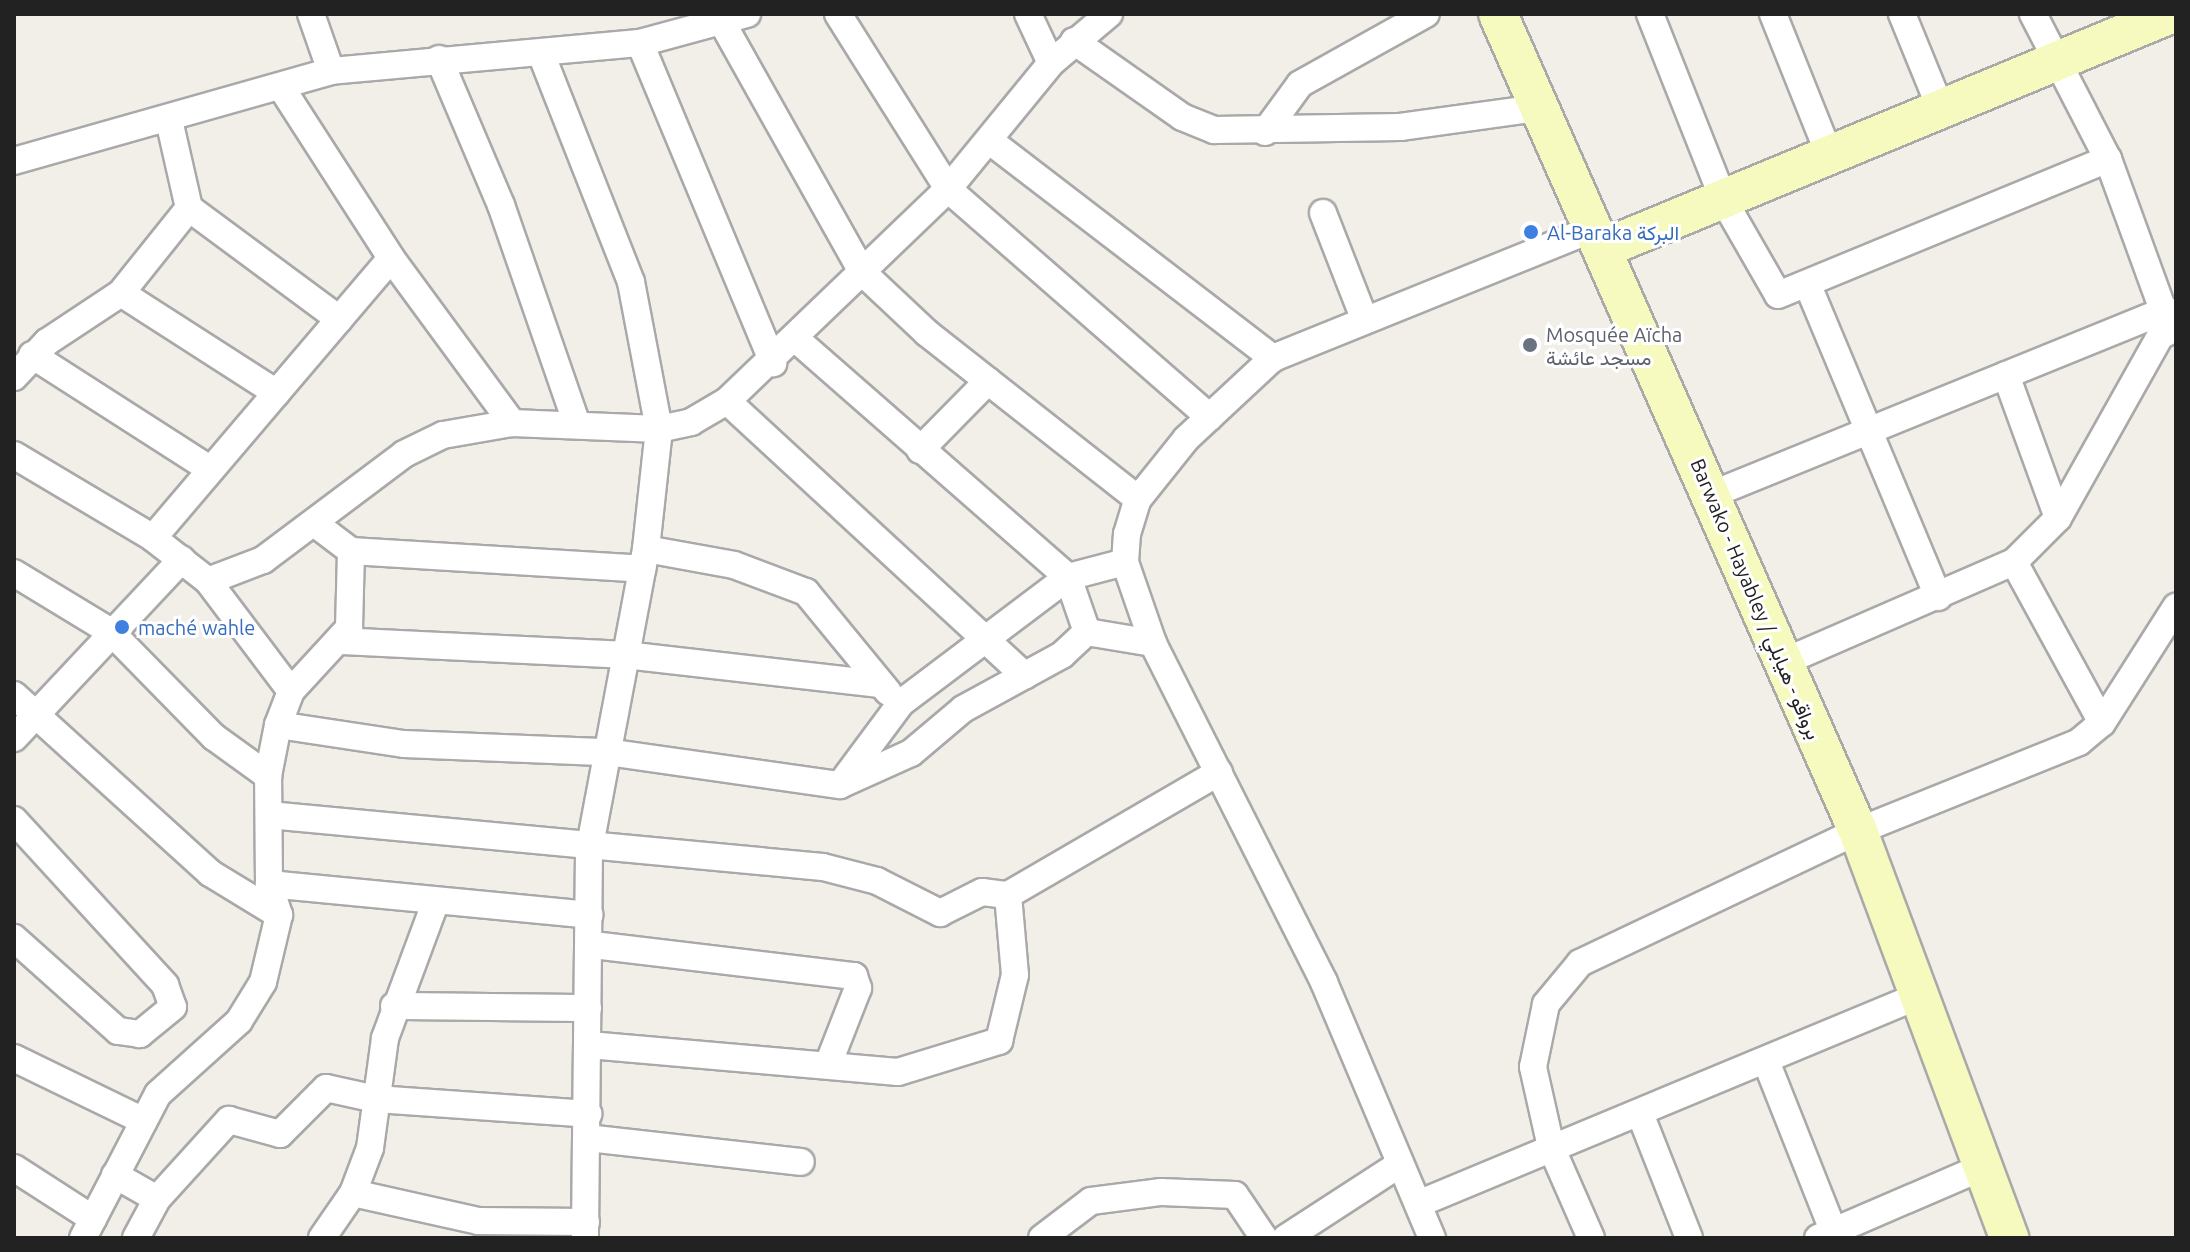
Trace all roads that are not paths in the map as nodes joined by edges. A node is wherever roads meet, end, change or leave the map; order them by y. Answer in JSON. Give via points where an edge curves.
{"nodes":[{"id":1,"x":311,"y":14,"type":"edge"},
{"id":2,"x":838,"y":14,"type":"edge"},
{"id":3,"x":1028,"y":14,"type":"edge"},
{"id":4,"x":1109,"y":14,"type":"edge"},
{"id":5,"x":1426,"y":14,"type":"edge"},
{"id":6,"x":1498,"y":14,"type":"edge"},
{"id":7,"x":1650,"y":14,"type":"edge"},
{"id":8,"x":1773,"y":14,"type":"edge"},
{"id":9,"x":1902,"y":14,"type":"edge"},
{"id":10,"x":2033,"y":14,"type":"edge"},
{"id":11,"x":2171,"y":14,"type":"edge"},
{"id":12,"x":735,"y":19,"type":"edge"},
{"id":13,"x":1074,"y":41,"type":"junction"},
{"id":14,"x":640,"y":43,"type":"junction"},
{"id":15,"x":542,"y":56,"type":"junction"},
{"id":16,"x":439,"y":59,"type":"junction"},
{"id":17,"x":1051,"y":63,"type":"junction"},
{"id":18,"x":2054,"y":66,"type":"junction"},
{"id":19,"x":331,"y":71,"type":"junction"},
{"id":20,"x":281,"y":87,"type":"junction"},
{"id":21,"x":1537,"y":108,"type":"junction"},
{"id":22,"x":1942,"y":112,"type":"junction"},
{"id":23,"x":169,"y":120,"type":"junction"},
{"id":24,"x":1265,"y":132,"type":"junction"},
{"id":25,"x":990,"y":141,"type":"junction"},
{"id":26,"x":1831,"y":159,"type":"junction"},
{"id":27,"x":2108,"y":159,"type":"junction"},
{"id":28,"x":14,"y":161,"type":"edge"},
{"id":29,"x":948,"y":189,"type":"junction"},
{"id":30,"x":1724,"y":201,"type":"junction"},
{"id":31,"x":189,"y":208,"type":"junction"},
{"id":32,"x":1323,"y":213,"type":"dead end"},
{"id":33,"x":1598,"y":239,"type":"junction"},
{"id":34,"x":391,"y":258,"type":"junction"},
{"id":35,"x":862,"y":272,"type":"junction"},
{"id":36,"x":1809,"y":288,"type":"junction"},
{"id":37,"x":121,"y":293,"type":"junction"},
{"id":38,"x":1364,"y":318,"type":"junction"},
{"id":39,"x":339,"y":319,"type":"junction"},
{"id":40,"x":2170,"y":322,"type":"edge"},
{"id":41,"x":797,"y":340,"type":"junction"},
{"id":42,"x":32,"y":355,"type":"junction"},
{"id":43,"x":1273,"y":358,"type":"junction"},
{"id":44,"x":773,"y":363,"type":"junction"},
{"id":45,"x":2006,"y":375,"type":"junction"},
{"id":46,"x":14,"y":377,"type":"edge"},
{"id":47,"x":988,"y":381,"type":"junction"},
{"id":48,"x":277,"y":393,"type":"junction"},
{"id":49,"x":727,"y":401,"type":"junction"},
{"id":50,"x":1209,"y":417,"type":"junction"},
{"id":51,"x":512,"y":423,"type":"junction"},
{"id":52,"x":577,"y":425,"type":"junction"},
{"id":53,"x":659,"y":429,"type":"junction"},
{"id":54,"x":1866,"y":434,"type":"junction"},
{"id":55,"x":920,"y":450,"type":"junction"},
{"id":56,"x":14,"y":455,"type":"edge"},
{"id":57,"x":208,"y":468,"type":"junction"},
{"id":58,"x":1713,"y":494,"type":"junction"},
{"id":59,"x":1138,"y":499,"type":"junction"},
{"id":60,"x":2058,"y":518,"type":"junction"},
{"id":61,"x":314,"y":523,"type":"junction"},
{"id":62,"x":153,"y":538,"type":"junction"},
{"id":63,"x":351,"y":551,"type":"junction"},
{"id":64,"x":182,"y":559,"type":"junction"},
{"id":65,"x":644,"y":559,"type":"junction"},
{"id":66,"x":1125,"y":562,"type":"junction"},
{"id":67,"x":2014,"y":562,"type":"junction"},
{"id":68,"x":14,"y":573,"type":"edge"},
{"id":69,"x":1068,"y":577,"type":"junction"},
{"id":70,"x":208,"y":581,"type":"junction"},
{"id":71,"x":1938,"y":597,"type":"junction"},
{"id":72,"x":2176,"y":607,"type":"edge"},
{"id":73,"x":111,"y":632,"type":"junction"},
{"id":74,"x":1087,"y":632,"type":"junction"},
{"id":75,"x":990,"y":639,"type":"junction"},
{"id":76,"x":340,"y":641,"type":"junction"},
{"id":77,"x":1153,"y":643,"type":"junction"},
{"id":78,"x":625,"y":655,"type":"junction"},
{"id":79,"x":1779,"y":664,"type":"junction"},
{"id":80,"x":1025,"y":676,"type":"junction"},
{"id":81,"x":880,"y":684,"type":"junction"},
{"id":82,"x":291,"y":691,"type":"junction"},
{"id":83,"x":24,"y":702,"type":"edge"},
{"id":84,"x":901,"y":703,"type":"junction"},
{"id":85,"x":2102,"y":723,"type":"junction"},
{"id":86,"x":278,"y":725,"type":"junction"},
{"id":87,"x":14,"y":738,"type":"edge"},
{"id":88,"x":607,"y":752,"type":"junction"},
{"id":89,"x":1219,"y":772,"type":"junction"},
{"id":90,"x":268,"y":776,"type":"junction"},
{"id":91,"x":840,"y":785,"type":"junction"},
{"id":92,"x":269,"y":815,"type":"junction"},
{"id":93,"x":14,"y":820,"type":"edge"},
{"id":94,"x":1858,"y":831,"type":"junction"},
{"id":95,"x":589,"y":851,"type":"junction"},
{"id":96,"x":269,"y":884,"type":"junction"},
{"id":97,"x":1008,"y":895,"type":"junction"},
{"id":98,"x":436,"y":901,"type":"junction"},
{"id":99,"x":279,"y":915,"type":"junction"},
{"id":100,"x":590,"y":915,"type":"junction"},
{"id":101,"x":14,"y":938,"type":"edge"},
{"id":102,"x":593,"y":945,"type":"junction"},
{"id":103,"x":1923,"y":994,"type":"junction"},
{"id":104,"x":394,"y":1006,"type":"junction"},
{"id":105,"x":588,"y":1008,"type":"junction"},
{"id":106,"x":589,"y":1045,"type":"junction"},
{"id":107,"x":14,"y":1058,"type":"edge"},
{"id":108,"x":1766,"y":1061,"type":"junction"},
{"id":109,"x":829,"y":1062,"type":"junction"},
{"id":110,"x":376,"y":1099,"type":"junction"},
{"id":111,"x":1641,"y":1116,"type":"junction"},
{"id":112,"x":144,"y":1121,"type":"junction"},
{"id":113,"x":588,"y":1126,"type":"junction"},
{"id":114,"x":1551,"y":1147,"type":"junction"},
{"id":115,"x":801,"y":1162,"type":"dead end"},
{"id":116,"x":1400,"y":1164,"type":"junction"},
{"id":117,"x":1983,"y":1167,"type":"junction"},
{"id":118,"x":14,"y":1168,"type":"edge"},
{"id":119,"x":115,"y":1175,"type":"junction"},
{"id":120,"x":353,"y":1193,"type":"junction"},
{"id":121,"x":157,"y":1199,"type":"junction"},
{"id":122,"x":1418,"y":1204,"type":"junction"},
{"id":123,"x":88,"y":1228,"type":"edge"},
{"id":124,"x":586,"y":1230,"type":"edge"},
{"id":125,"x":1829,"y":1236,"type":"edge"},
{"id":126,"x":136,"y":1238,"type":"edge"},
{"id":127,"x":322,"y":1238,"type":"edge"},
{"id":128,"x":1042,"y":1238,"type":"edge"},
{"id":129,"x":1264,"y":1238,"type":"edge"},
{"id":130,"x":1286,"y":1238,"type":"edge"},
{"id":131,"x":1432,"y":1238,"type":"edge"},
{"id":132,"x":1591,"y":1238,"type":"edge"},
{"id":133,"x":1689,"y":1238,"type":"edge"},
{"id":134,"x":2009,"y":1238,"type":"edge"}],
"edges":[{"from":1,"to":19,"type":"street"},
{"from":2,"to":29,"type":"street"},
{"from":3,"to":17,"type":"street"},
{"from":4,"to":13,"type":"street"},
{"from":5,"to":24,"type":"street","via":[[1300,84]]},
{"from":6,"to":21,"type":"main road","name":"Barwako - Hayabley / برواقو - هيابلي"},
{"from":7,"to":30,"type":"street"},
{"from":8,"to":26,"type":"street"},
{"from":9,"to":22,"type":"street"},
{"from":10,"to":18,"type":"street"},
{"from":11,"to":18,"type":"main road"},
{"from":12,"to":14,"type":"street"},
{"from":12,"to":35,"type":"street"},
{"from":13,"to":17,"type":"street"},
{"from":13,"to":24,"type":"street","via":[[1182,117],[1214,130]]},
{"from":14,"to":15,"type":"street"},
{"from":14,"to":44,"type":"street"},
{"from":15,"to":16,"type":"street"},
{"from":15,"to":53,"type":"street","via":[[631,282]]},
{"from":16,"to":19,"type":"street"},
{"from":16,"to":52,"type":"street","via":[[506,219]]},
{"from":17,"to":25,"type":"street"},
{"from":18,"to":22,"type":"main road"},
{"from":18,"to":27,"type":"street"},
{"from":19,"to":20,"type":"street"},
{"from":20,"to":23,"type":"street"},
{"from":20,"to":34,"type":"street"},
{"from":21,"to":24,"type":"street","via":[[1460,122]]},
{"from":21,"to":33,"type":"main road","name":"Barwako - Hayabley / برواقو - هيابلي"},
{"from":22,"to":26,"type":"main road"},
{"from":23,"to":28,"type":"street"},
{"from":23,"to":31,"type":"street"},
{"from":25,"to":29,"type":"street"},
{"from":25,"to":43,"type":"street"},
{"from":26,"to":30,"type":"main road"},
{"from":27,"to":36,"type":"street"},
{"from":27,"to":40,"type":"street"},
{"from":29,"to":35,"type":"street"},
{"from":29,"to":50,"type":"street"},
{"from":30,"to":33,"type":"main road"},
{"from":30,"to":36,"type":"street","via":[[1778,295]]},
{"from":31,"to":37,"type":"street"},
{"from":31,"to":39,"type":"street"},
{"from":32,"to":38,"type":"street"},
{"from":33,"to":38,"type":"street"},
{"from":33,"to":58,"type":"main road","name":"Barwako - Hayabley / برواقو - هيابلي"},
{"from":34,"to":39,"type":"street"},
{"from":34,"to":51,"type":"street"},
{"from":35,"to":41,"type":"street"},
{"from":35,"to":47,"type":"street"},
{"from":36,"to":54,"type":"street"},
{"from":37,"to":42,"type":"street"},
{"from":37,"to":48,"type":"street"},
{"from":38,"to":43,"type":"street"},
{"from":39,"to":48,"type":"street"},
{"from":40,"to":45,"type":"street"},
{"from":40,"to":60,"type":"street"},
{"from":41,"to":44,"type":"street"},
{"from":41,"to":55,"type":"street"},
{"from":42,"to":46,"type":"street"},
{"from":42,"to":57,"type":"street"},
{"from":43,"to":50,"type":"street"},
{"from":44,"to":49,"type":"street"},
{"from":45,"to":54,"type":"street"},
{"from":45,"to":60,"type":"street"},
{"from":47,"to":55,"type":"street"},
{"from":47,"to":59,"type":"street"},
{"from":48,"to":57,"type":"street"},
{"from":49,"to":53,"type":"street","via":[[691,422]]},
{"from":49,"to":75,"type":"street"},
{"from":50,"to":59,"type":"street"},
{"from":51,"to":52,"type":"street"},
{"from":51,"to":61,"type":"street","via":[[443,435],[404,454]]},
{"from":52,"to":53,"type":"street"},
{"from":53,"to":65,"type":"street"},
{"from":54,"to":58,"type":"street"},
{"from":54,"to":71,"type":"street"},
{"from":55,"to":69,"type":"street"},
{"from":56,"to":62,"type":"street"},
{"from":57,"to":62,"type":"street"},
{"from":58,"to":79,"type":"main road","name":"Barwako - Hayabley / برواقو - هيابلي"},
{"from":59,"to":66,"type":"street"},
{"from":60,"to":67,"type":"street"},
{"from":61,"to":63,"type":"street"},
{"from":61,"to":70,"type":"street","via":[[263,560]]},
{"from":62,"to":64,"type":"street"},
{"from":63,"to":65,"type":"street"},
{"from":63,"to":76,"type":"street","via":[[353,614]]},
{"from":64,"to":70,"type":"street"},
{"from":64,"to":73,"type":"street"},
{"from":65,"to":78,"type":"street"},
{"from":65,"to":81,"type":"street","via":[[734,565],[806,592],[834,618]]},
{"from":66,"to":69,"type":"street"},
{"from":66,"to":77,"type":"street"},
{"from":67,"to":71,"type":"street"},
{"from":67,"to":85,"type":"street"},
{"from":68,"to":73,"type":"street"},
{"from":69,"to":74,"type":"street"},
{"from":69,"to":75,"type":"street"},
{"from":70,"to":82,"type":"street"},
{"from":71,"to":79,"type":"street"},
{"from":72,"to":85,"type":"street"},
{"from":73,"to":83,"type":"street"},
{"from":73,"to":90,"type":"street","via":[[203,727]]},
{"from":74,"to":77,"type":"street"},
{"from":74,"to":80,"type":"street"},
{"from":75,"to":80,"type":"street"},
{"from":75,"to":84,"type":"street"},
{"from":76,"to":78,"type":"street"},
{"from":76,"to":82,"type":"street"},
{"from":77,"to":89,"type":"street"},
{"from":78,"to":81,"type":"street"},
{"from":78,"to":88,"type":"street"},
{"from":79,"to":94,"type":"main road","name":"Barwako - Hayabley / برواقو - هيابلي"},
{"from":80,"to":91,"type":"street","via":[[963,709],[911,753]]},
{"from":81,"to":84,"type":"street"},
{"from":82,"to":86,"type":"street"},
{"from":83,"to":87,"type":"street"},
{"from":83,"to":99,"type":"street","via":[[170,840],[242,898]]},
{"from":84,"to":91,"type":"street"},
{"from":85,"to":94,"type":"street","via":[[2079,742]]},
{"from":86,"to":88,"type":"street","via":[[404,744]]},
{"from":86,"to":90,"type":"street"},
{"from":88,"to":91,"type":"street"},
{"from":88,"to":95,"type":"street"},
{"from":89,"to":97,"type":"street"},
{"from":89,"to":116,"type":"street","via":[[1324,982]]},
{"from":90,"to":92,"type":"street"},
{"from":92,"to":95,"type":"street"},
{"from":92,"to":96,"type":"street"},
{"from":93,"to":101,"type":"street","via":[[165,985],[173,1007],[140,1034],[118,1031]]},
{"from":94,"to":103,"type":"main road","name":"Barwako - Hayabley / برواقو - هيابلي"},
{"from":94,"to":114,"type":"street","via":[[1580,963],[1546,1004],[1536,1036],[1533,1067]]},
{"from":95,"to":97,"type":"street","via":[[823,867],[877,881],[940,913],[982,892]]},
{"from":95,"to":100,"type":"street"},
{"from":96,"to":98,"type":"street"},
{"from":96,"to":99,"type":"street"},
{"from":97,"to":109,"type":"street","via":[[1015,975],[999,1041],[898,1072]]},
{"from":98,"to":100,"type":"street"},
{"from":98,"to":104,"type":"street"},
{"from":99,"to":112,"type":"street","via":[[263,982],[239,1021],[158,1094]]},
{"from":100,"to":102,"type":"street"},
{"from":102,"to":105,"type":"street"},
{"from":102,"to":109,"type":"street","via":[[854,976],[858,988]]},
{"from":103,"to":108,"type":"street"},
{"from":103,"to":117,"type":"main road","name":"Barwako - Hayabley / برواقو - هيابلي"},
{"from":104,"to":105,"type":"street"},
{"from":104,"to":110,"type":"street"},
{"from":105,"to":106,"type":"street"},
{"from":106,"to":109,"type":"street","via":[[821,1069]]},
{"from":106,"to":113,"type":"street"},
{"from":107,"to":112,"type":"street"},
{"from":108,"to":111,"type":"street"},
{"from":108,"to":125,"type":"street"},
{"from":110,"to":113,"type":"street"},
{"from":110,"to":120,"type":"street"},
{"from":110,"to":121,"type":"street","via":[[326,1088],[280,1134],[229,1120]]},
{"from":111,"to":114,"type":"street"},
{"from":111,"to":133,"type":"street"},
{"from":112,"to":119,"type":"street"},
{"from":113,"to":115,"type":"street"},
{"from":113,"to":124,"type":"street"},
{"from":114,"to":122,"type":"street"},
{"from":114,"to":132,"type":"street"},
{"from":116,"to":122,"type":"street"},
{"from":116,"to":130,"type":"street"},
{"from":117,"to":125,"type":"street"},
{"from":117,"to":134,"type":"main road","name":"Barwako - Hayabley / برواقو - هيابلي"},
{"from":118,"to":123,"type":"street"},
{"from":119,"to":121,"type":"street"},
{"from":119,"to":123,"type":"street"},
{"from":120,"to":124,"type":"street","via":[[478,1221]]},
{"from":120,"to":127,"type":"street"},
{"from":121,"to":126,"type":"street"},
{"from":122,"to":131,"type":"street"},
{"from":128,"to":129,"type":"street","via":[[1091,1201],[1202,1192],[1243,1200]]}]}
